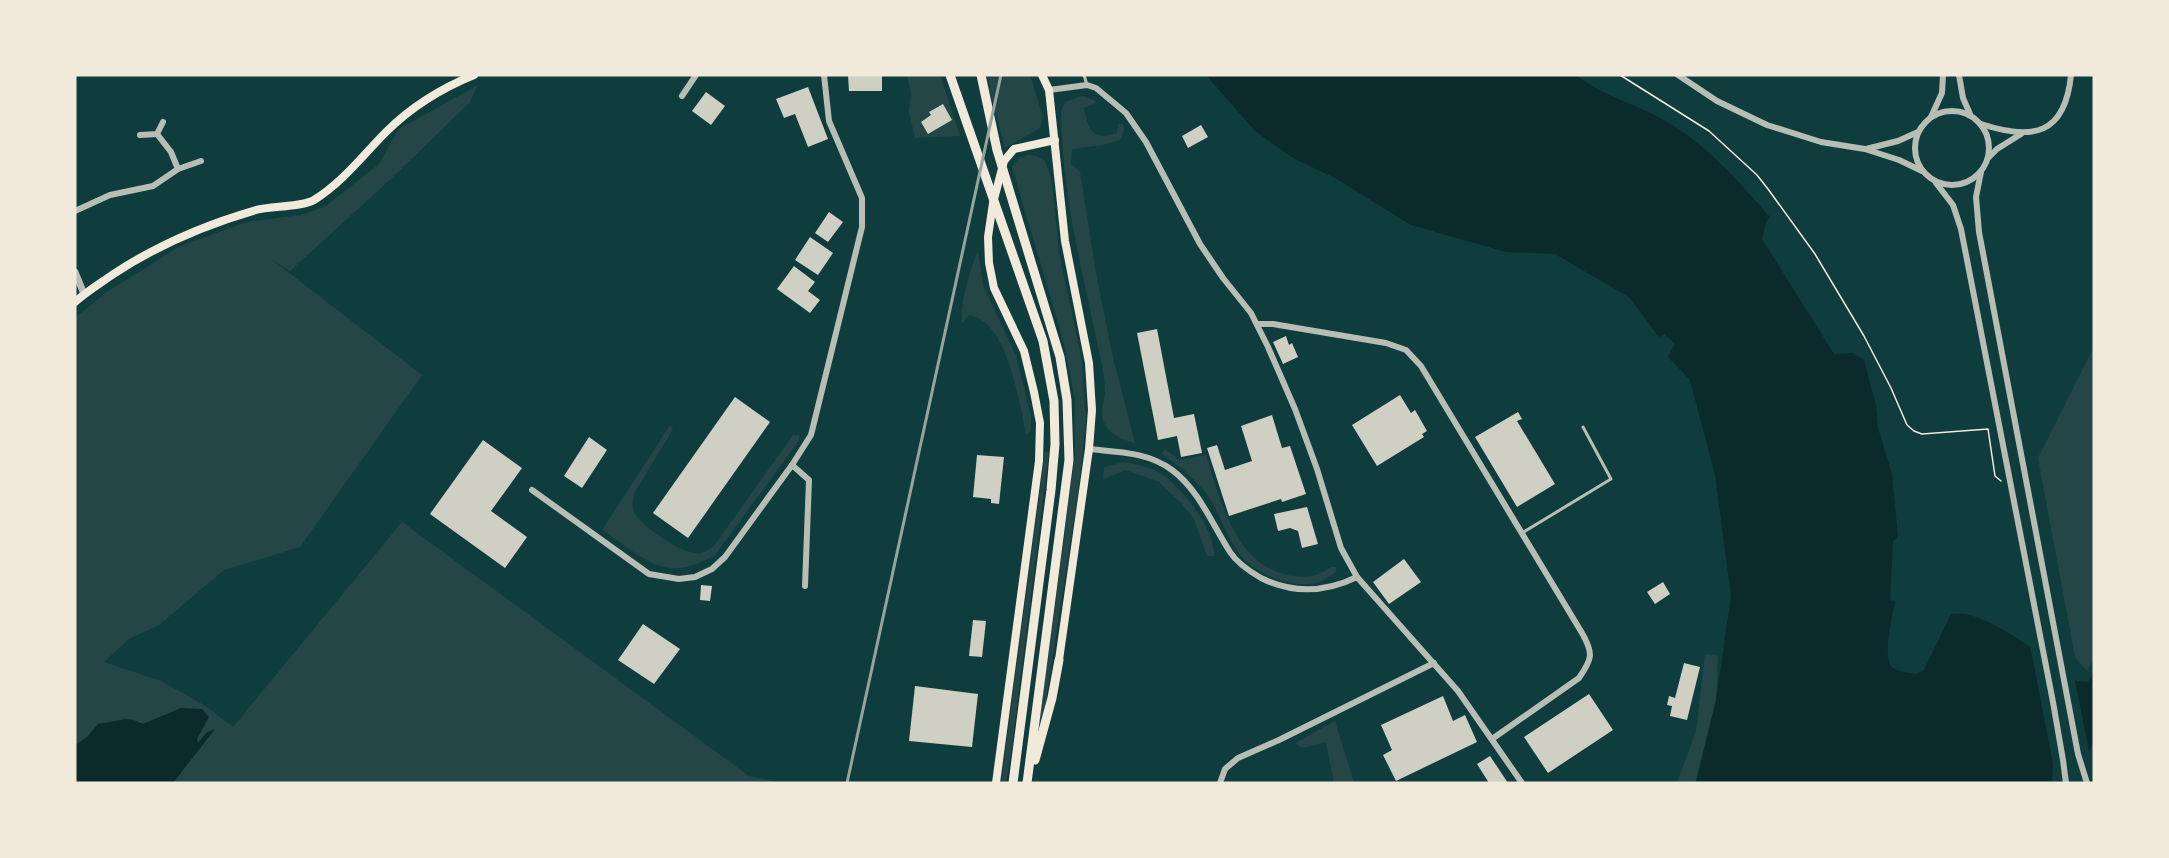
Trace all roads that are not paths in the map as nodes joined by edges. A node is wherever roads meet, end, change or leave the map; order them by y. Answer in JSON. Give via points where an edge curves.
{"nodes":[{"id":1,"x":474,"y":75,"type":"edge"},
{"id":2,"x":696,"y":75,"type":"edge"},
{"id":3,"x":824,"y":75,"type":"edge"},
{"id":4,"x":950,"y":75,"type":"edge"},
{"id":5,"x":981,"y":75,"type":"edge"},
{"id":6,"x":1042,"y":75,"type":"edge"},
{"id":7,"x":1084,"y":75,"type":"edge"},
{"id":8,"x":1678,"y":75,"type":"edge"},
{"id":9,"x":1943,"y":75,"type":"edge"},
{"id":10,"x":1959,"y":75,"type":"edge"},
{"id":11,"x":2072,"y":75,"type":"edge"},
{"id":12,"x":1087,"y":85,"type":"junction"},
{"id":13,"x":1049,"y":90,"type":"junction"},
{"id":14,"x":682,"y":96,"type":"dead end"},
{"id":15,"x":1970,"y":115,"type":"junction"},
{"id":16,"x":1930,"y":117,"type":"junction"},
{"id":17,"x":163,"y":122,"type":"dead end"},
{"id":18,"x":1981,"y":124,"type":"junction"},
{"id":19,"x":1918,"y":132,"type":"junction"},
{"id":20,"x":157,"y":134,"type":"junction"},
{"id":21,"x":2022,"y":134,"type":"junction"},
{"id":22,"x":140,"y":135,"type":"dead end"},
{"id":23,"x":1055,"y":140,"type":"junction"},
{"id":24,"x":1865,"y":149,"type":"junction"},
{"id":25,"x":1988,"y":159,"type":"junction"},
{"id":26,"x":201,"y":161,"type":"dead end"},
{"id":27,"x":178,"y":169,"type":"junction"},
{"id":28,"x":1922,"y":171,"type":"junction"},
{"id":29,"x":1981,"y":172,"type":"junction"},
{"id":30,"x":1936,"y":183,"type":"junction"},
{"id":31,"x":75,"y":211,"type":"edge"},
{"id":32,"x":75,"y":272,"type":"edge"},
{"id":33,"x":84,"y":294,"type":"junction"},
{"id":34,"x":75,"y":302,"type":"edge"},
{"id":35,"x":1257,"y":324,"type":"junction"},
{"id":36,"x":1583,"y":427,"type":"dead end"},
{"id":37,"x":1089,"y":449,"type":"junction"},
{"id":38,"x":792,"y":465,"type":"junction"},
{"id":39,"x":532,"y":490,"type":"dead end"},
{"id":40,"x":1522,"y":533,"type":"junction"},
{"id":41,"x":1357,"y":577,"type":"junction"},
{"id":42,"x":805,"y":586,"type":"dead end"},
{"id":43,"x":1059,"y":660,"type":"joint"},
{"id":44,"x":1434,"y":663,"type":"junction"},
{"id":45,"x":1492,"y":739,"type":"junction"},
{"id":46,"x":996,"y":783,"type":"edge"},
{"id":47,"x":1012,"y":783,"type":"edge"},
{"id":48,"x":1027,"y":783,"type":"edge"},
{"id":49,"x":1220,"y":783,"type":"edge"},
{"id":50,"x":1522,"y":783,"type":"edge"},
{"id":51,"x":2066,"y":783,"type":"edge"},
{"id":52,"x":2087,"y":783,"type":"edge"}],
"edges":[{"from":1,"to":33,"type":"main road","via":[[422,103],[388,130],[348,174],[312,201],[260,209],[213,223],[133,261]]},
{"from":2,"to":14,"type":"street"},
{"from":3,"to":38,"type":"street","via":[[829,121],[862,198],[863,214],[814,427]]},
{"from":4,"to":47,"type":"main road","via":[[1043,341],[1054,401],[1050,502]]},
{"from":5,"to":48,"type":"main road","via":[[997,150],[1060,357],[1067,400],[1066,481]]},
{"from":6,"to":13,"type":"main road"},
{"from":7,"to":12,"type":"lane"},
{"from":8,"to":24,"type":"street","via":[[1717,101],[1767,125],[1821,142]]},
{"from":9,"to":16,"type":"street","via":[[1942,93]]},
{"from":10,"to":15,"type":"street"},
{"from":11,"to":21,"type":"street","via":[[2068,99],[2056,118],[2040,130]]},
{"from":12,"to":13,"type":"street"},
{"from":12,"to":35,"type":"street","via":[[1126,113],[1146,142],[1200,244]]},
{"from":13,"to":23,"type":"main road"},
{"from":15,"to":16,"type":"street","via":[[1948,111]]},
{"from":15,"to":18,"type":"street"},
{"from":16,"to":19,"type":"street"},
{"from":17,"to":20,"type":"street"},
{"from":18,"to":21,"type":"street"},
{"from":18,"to":25,"type":"street","via":[[1989,145]]},
{"from":19,"to":24,"type":"street"},
{"from":19,"to":28,"type":"street","via":[[1915,147]]},
{"from":20,"to":22,"type":"street"},
{"from":20,"to":27,"type":"street"},
{"from":21,"to":25,"type":"street"},
{"from":23,"to":37,"type":"main road","via":[[1065,241],[1089,363]]},
{"from":23,"to":46,"type":"main road","via":[[1014,149],[1004,161],[988,237],[994,288],[1024,351],[1040,423],[1039,461]]},
{"from":24,"to":28,"type":"street"},
{"from":25,"to":29,"type":"street"},
{"from":26,"to":27,"type":"street"},
{"from":27,"to":31,"type":"street","via":[[153,186],[110,195]]},
{"from":28,"to":30,"type":"street"},
{"from":29,"to":30,"type":"street","via":[[1965,183]]},
{"from":29,"to":52,"type":"street","via":[[1976,197],[1978,232],[2078,754]]},
{"from":30,"to":51,"type":"street","via":[[1953,205],[1961,229]]},
{"from":32,"to":33,"type":"street"},
{"from":33,"to":34,"type":"main road"},
{"from":35,"to":40,"type":"street","via":[[1386,343],[1406,350],[1421,366]]},
{"from":35,"to":41,"type":"street","via":[[1295,409],[1341,548]]},
{"from":36,"to":40,"type":"lane","via":[[1611,479]]},
{"from":37,"to":41,"type":"street","via":[[1147,457],[1173,470],[1193,491],[1231,554],[1269,582],[1290,589],[1320,590]]},
{"from":37,"to":43,"type":"main road"},
{"from":38,"to":39,"type":"street","via":[[725,557],[712,569],[679,579],[649,574]]},
{"from":38,"to":42,"type":"street","via":[[809,480]]},
{"from":40,"to":45,"type":"street","via":[[1592,649],[1589,664],[1579,678]]},
{"from":41,"to":44,"type":"street"},
{"from":43,"to":48,"type":"main road"},
{"from":44,"to":45,"type":"street"},
{"from":44,"to":49,"type":"street","via":[[1238,758],[1225,769]]},
{"from":45,"to":50,"type":"street"}]}
